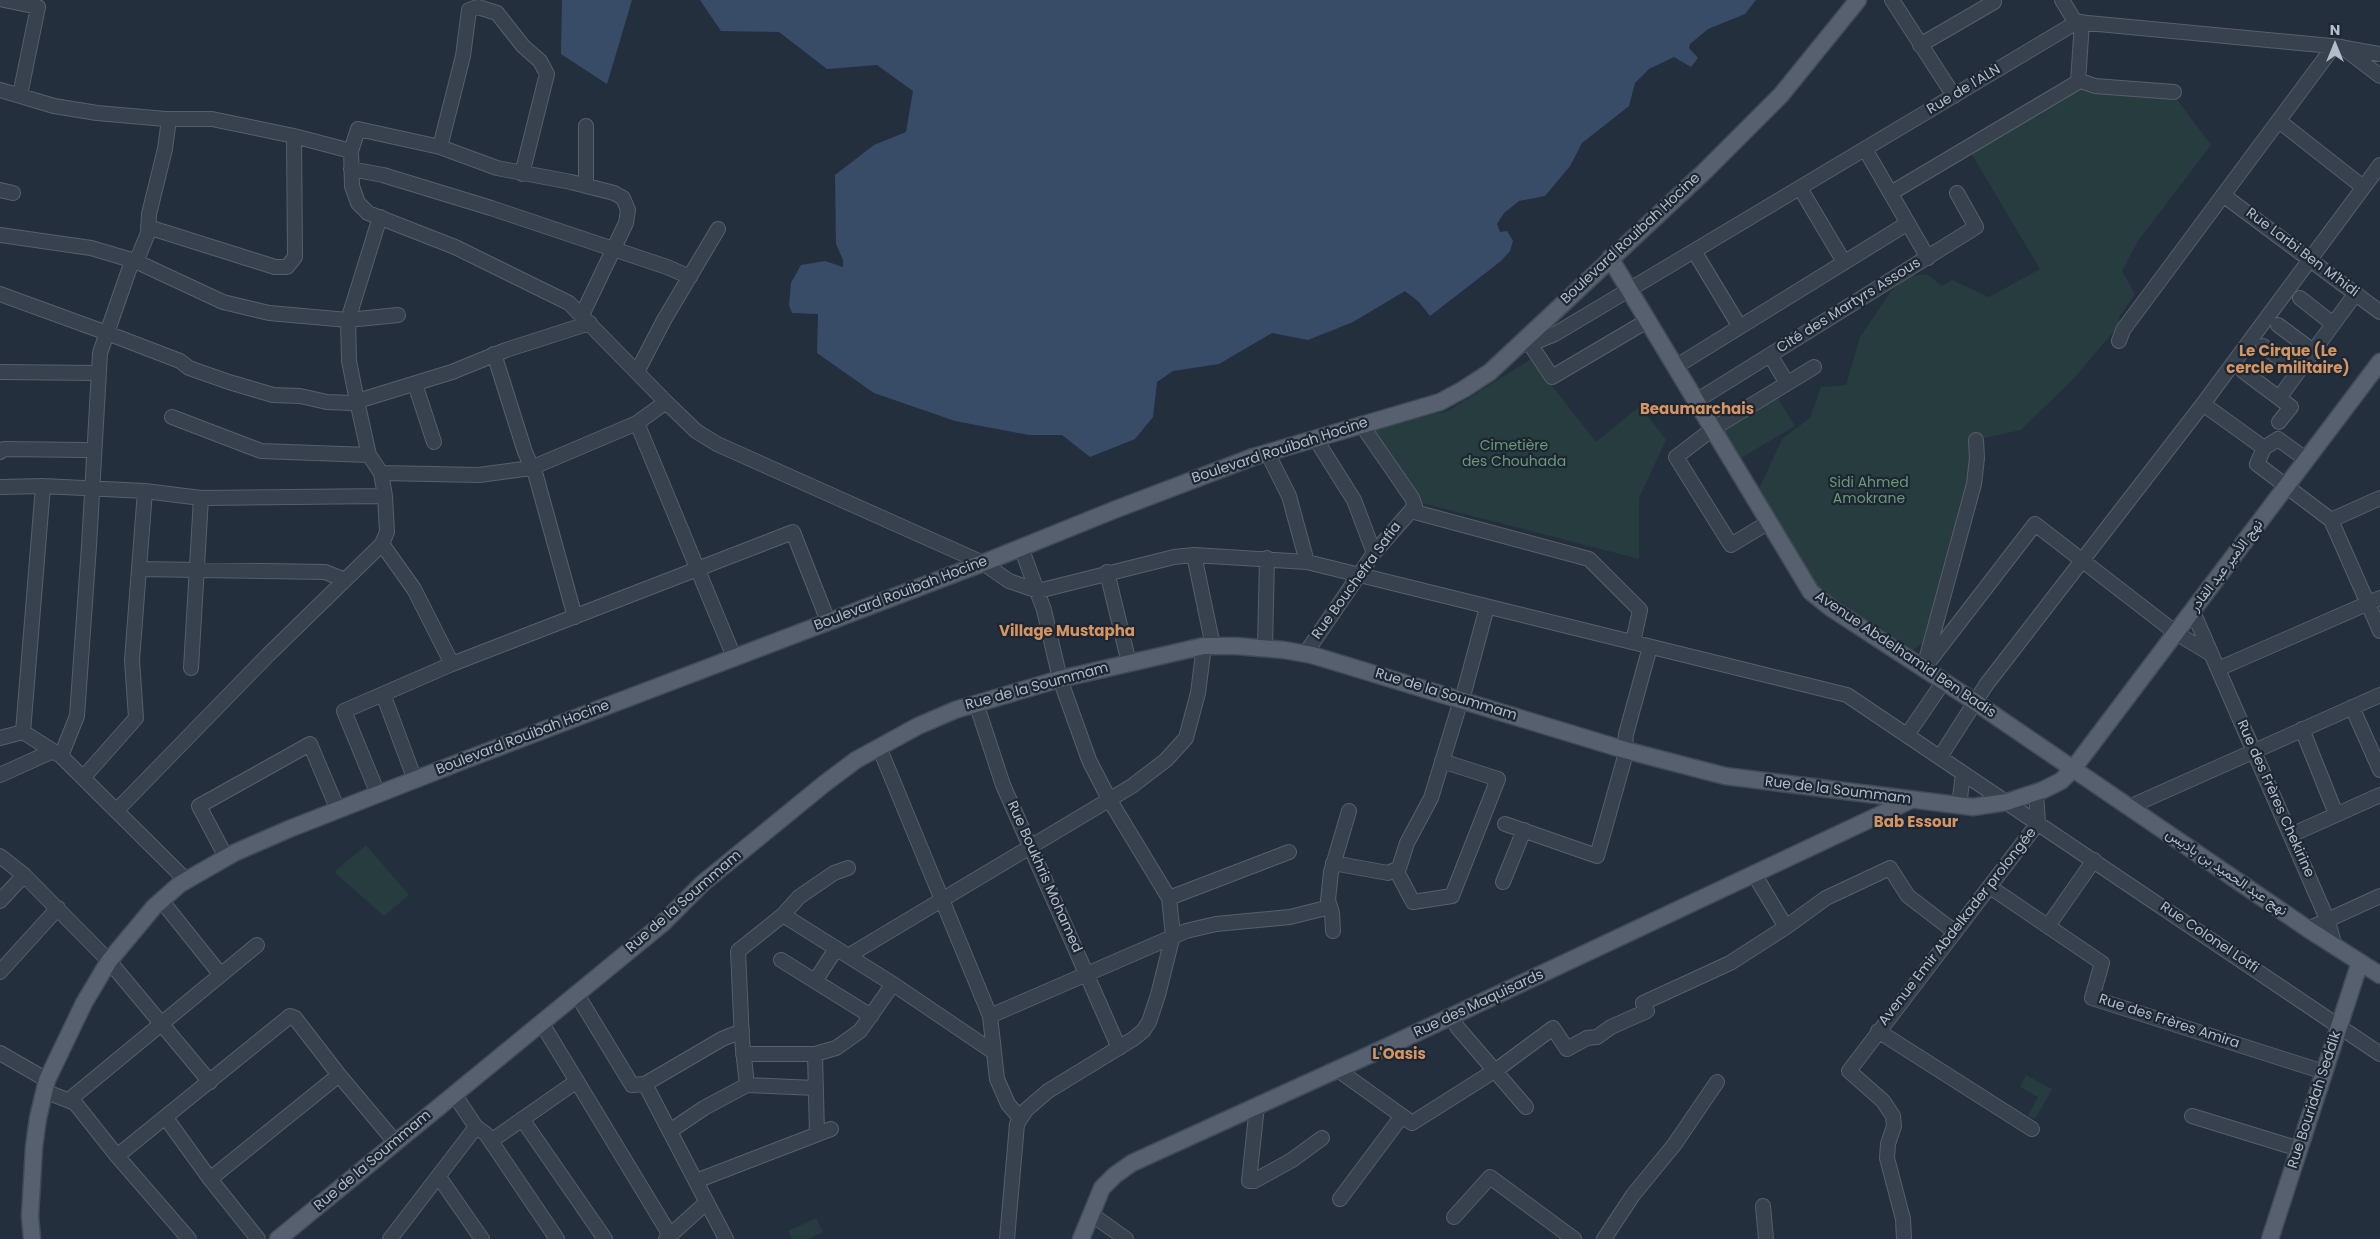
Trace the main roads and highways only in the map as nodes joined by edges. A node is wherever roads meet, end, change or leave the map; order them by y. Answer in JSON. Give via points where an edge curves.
{"nodes":[{"id":1,"x":1858,"y":0,"type":"edge"},
{"id":2,"x":1610,"y":258,"type":"junction"},
{"id":3,"x":2380,"y":362,"type":"edge"},
{"id":4,"x":2073,"y":769,"type":"junction"},
{"id":5,"x":1911,"y":800,"type":"junction"},
{"id":6,"x":2007,"y":802,"type":"joint"},
{"id":7,"x":2360,"y":962,"type":"junction"},
{"id":8,"x":2380,"y":975,"type":"edge"},
{"id":9,"x":30,"y":1216,"type":"junction"},
{"id":10,"x":32,"y":1239,"type":"edge"},
{"id":11,"x":38,"y":1239,"type":"edge"},
{"id":12,"x":278,"y":1239,"type":"edge"},
{"id":13,"x":1081,"y":1239,"type":"edge"},
{"id":14,"x":2270,"y":1239,"type":"edge"}],
"edges":[{"from":1,"to":2,"type":"main road","name":"Boulevard Rouibah Hocine","via":[[1775,102]]},
{"from":2,"to":4,"type":"main road","name":"Avenue Abdelhamid Ben Badis","via":[[1811,592]]},
{"from":2,"to":9,"type":"main road","name":"Boulevard Rouibah Hocine","via":[[1524,344],[1490,372],[1440,402],[1267,452],[1114,510],[378,794],[226,857],[186,880],[161,900],[109,961],[84,1003],[45,1086],[34,1147]]},
{"from":3,"to":4,"type":"main road","name":"نهج الأمير عبد القادر"},
{"from":4,"to":6,"type":"main road","name":"نهج الأمير عبد القادر","via":[[2061,781]]},
{"from":4,"to":7,"type":"main road","name":"نهج عبد الحميد بن باديس"},
{"from":5,"to":6,"type":"main road","name":"Rue de la Soummam","via":[[1984,807]]},
{"from":5,"to":12,"type":"main road","name":"Rue de la Soummam","via":[[1725,776],[1625,750],[1305,654],[1265,648],[1208,646],[1060,678],[976,703],[918,726],[879,747],[824,784],[704,883],[662,924]]},
{"from":5,"to":13,"type":"main road","name":"Rue des Maquisards","via":[[1338,1070],[1144,1157],[1122,1169],[1102,1188]]},
{"from":7,"to":8,"type":"main road","name":"نهج عبد الحميد بن باديس"},
{"from":7,"to":14,"type":"main road","name":"Rue Bouridah Seddik"},
{"from":9,"to":10,"type":"main road"},
{"from":9,"to":11,"type":"main road"}]}
